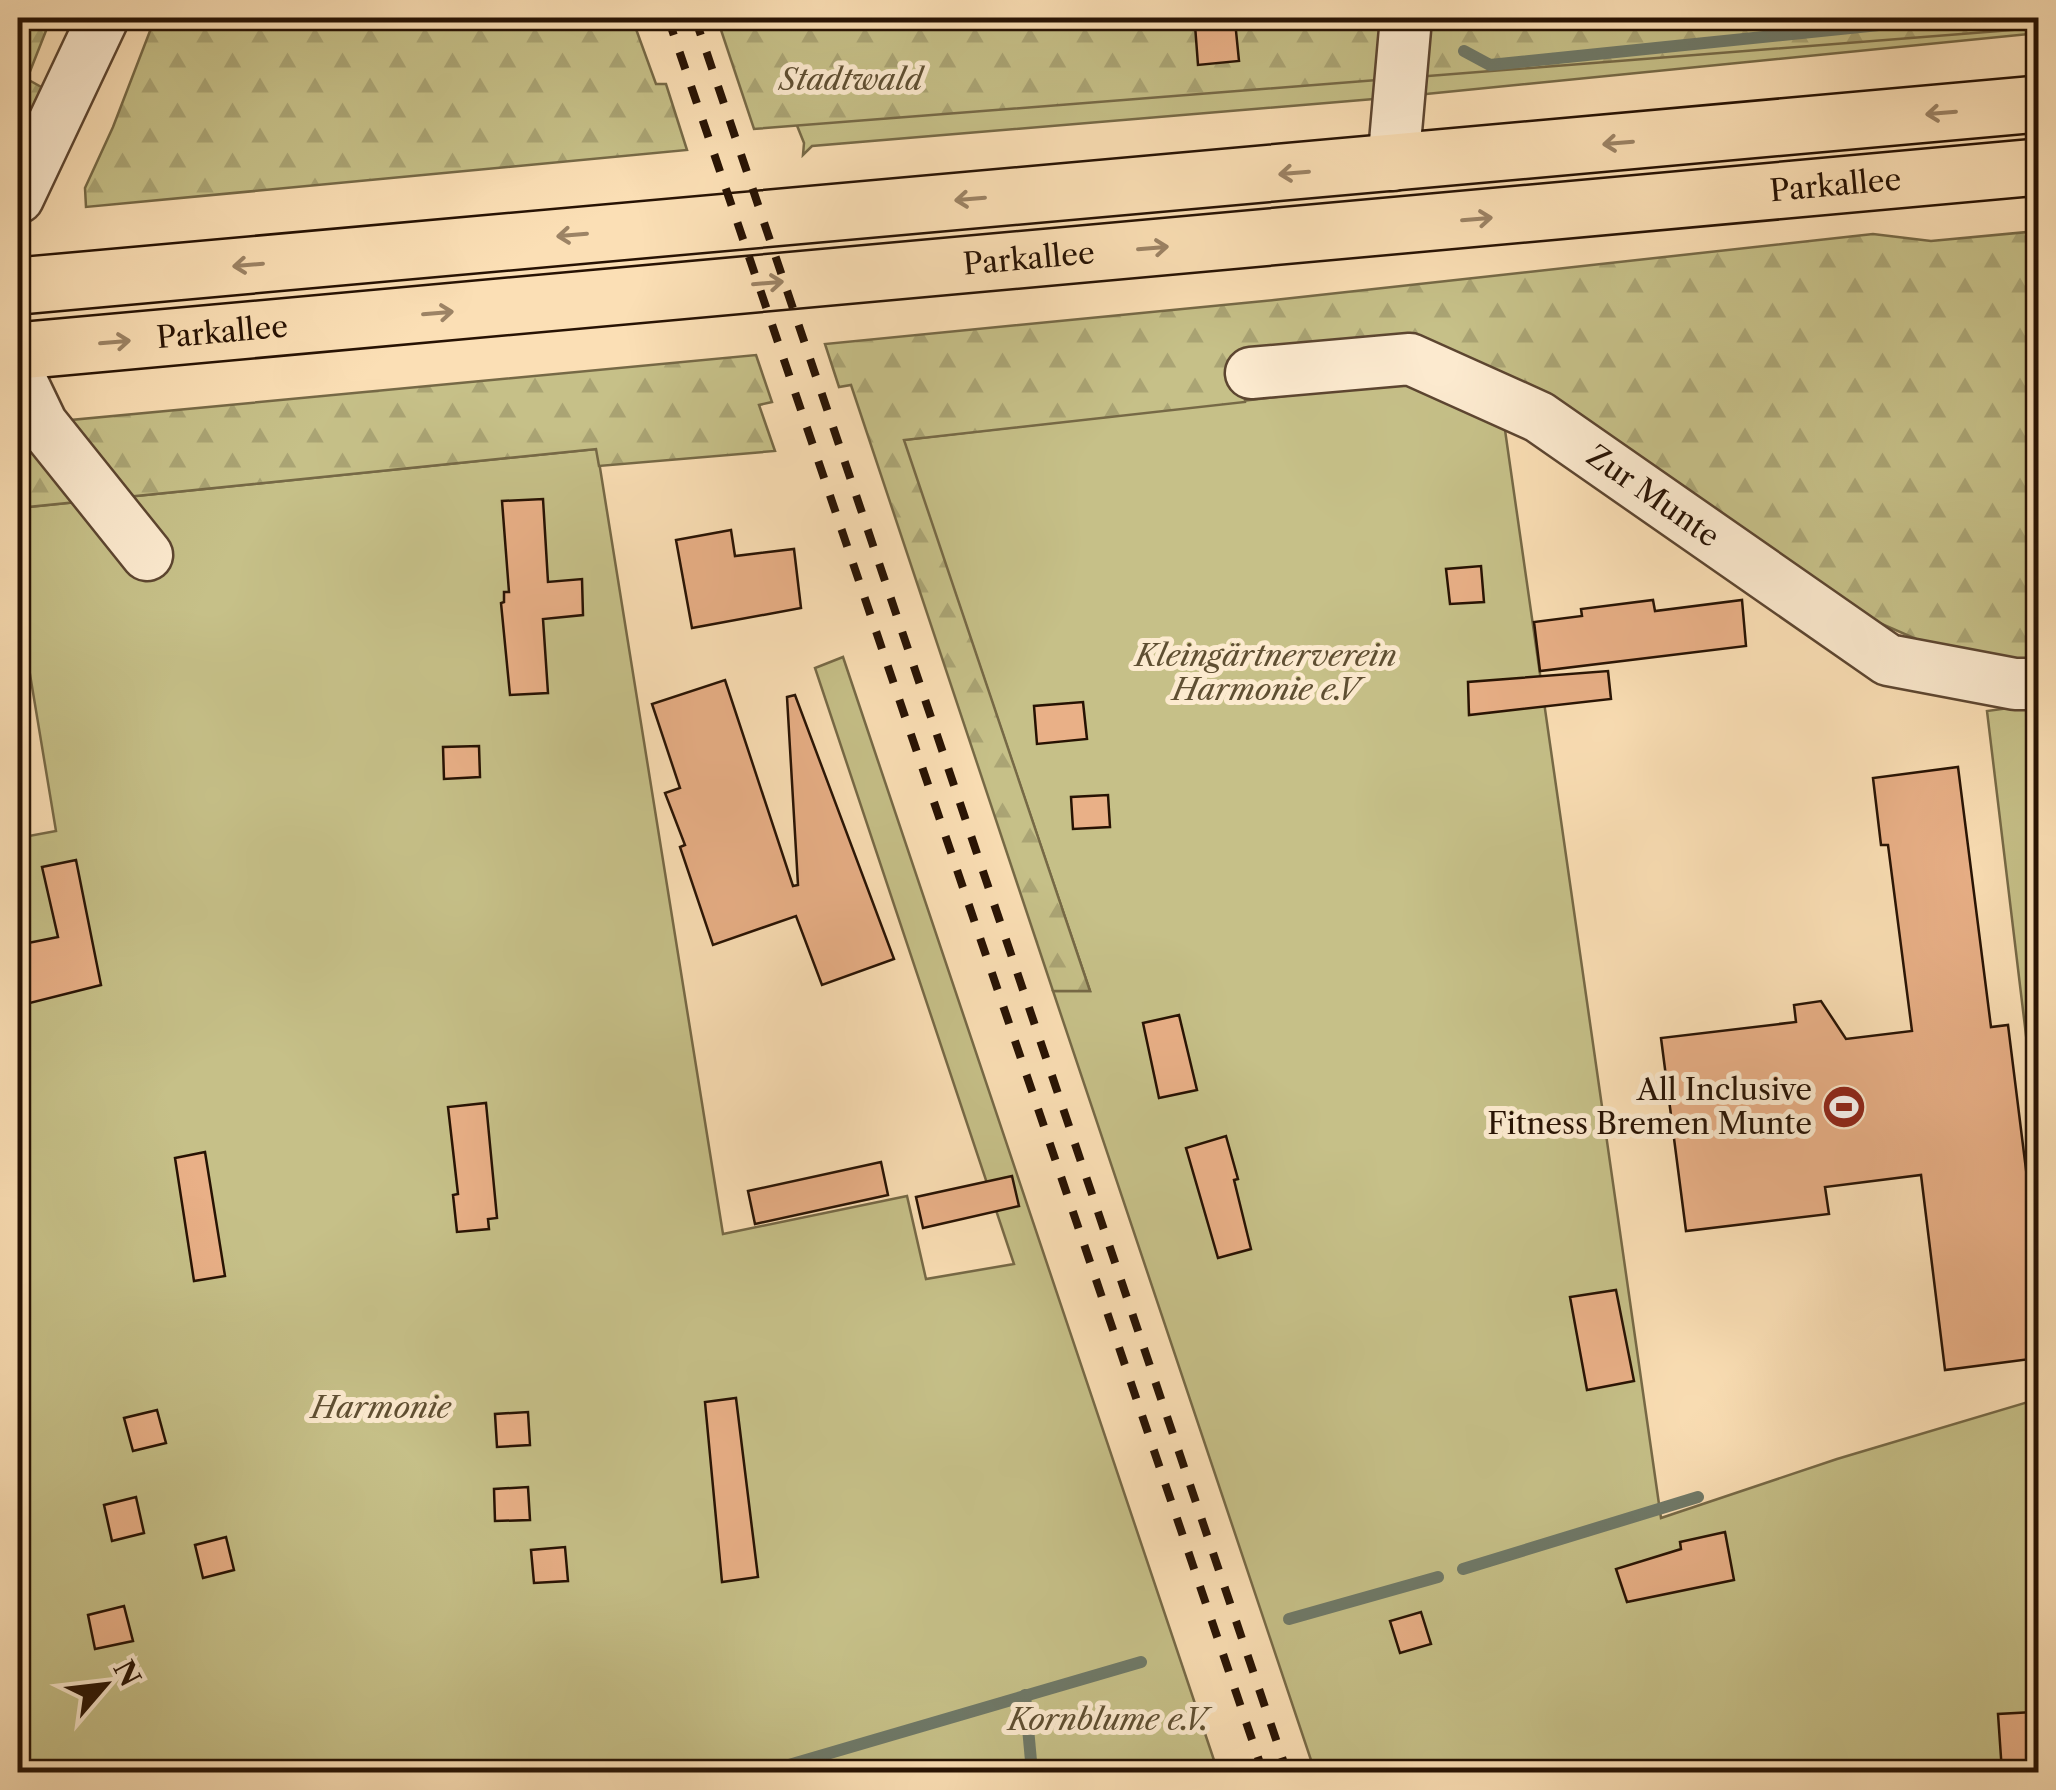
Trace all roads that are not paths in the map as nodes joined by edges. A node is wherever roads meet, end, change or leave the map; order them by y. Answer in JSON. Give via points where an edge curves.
{"nodes":[{"id":1,"x":104,"y":18,"type":"edge"},
{"id":2,"x":1406,"y":18,"type":"edge"},
{"id":3,"x":2038,"y":104,"type":"edge"},
{"id":4,"x":1393,"y":164,"type":"junction"},
{"id":5,"x":2038,"y":168,"type":"edge"},
{"id":6,"x":18,"y":198,"type":"edge"},
{"id":7,"x":18,"y":286,"type":"edge"},
{"id":8,"x":18,"y":351,"type":"edge"},
{"id":9,"x":1251,"y":373,"type":"dead end"},
{"id":10,"x":18,"y":374,"type":"edge"},
{"id":11,"x":147,"y":554,"type":"dead end"},
{"id":12,"x":2038,"y":684,"type":"edge"}],
"edges":[{"from":1,"to":6,"type":"street"},
{"from":2,"to":4,"type":"street"},
{"from":3,"to":4,"type":"main road","name":"Parkallee","one_way":true},
{"from":4,"to":7,"type":"main road","name":"Parkallee","one_way":true},
{"from":8,"to":5,"type":"main road","name":"Parkallee","one_way":true},
{"from":9,"to":12,"type":"street","name":"Zur Munte","via":[[1410,359],[1539,418],[1888,660]]},
{"from":10,"to":11,"type":"street","via":[[42,424]]}]}
